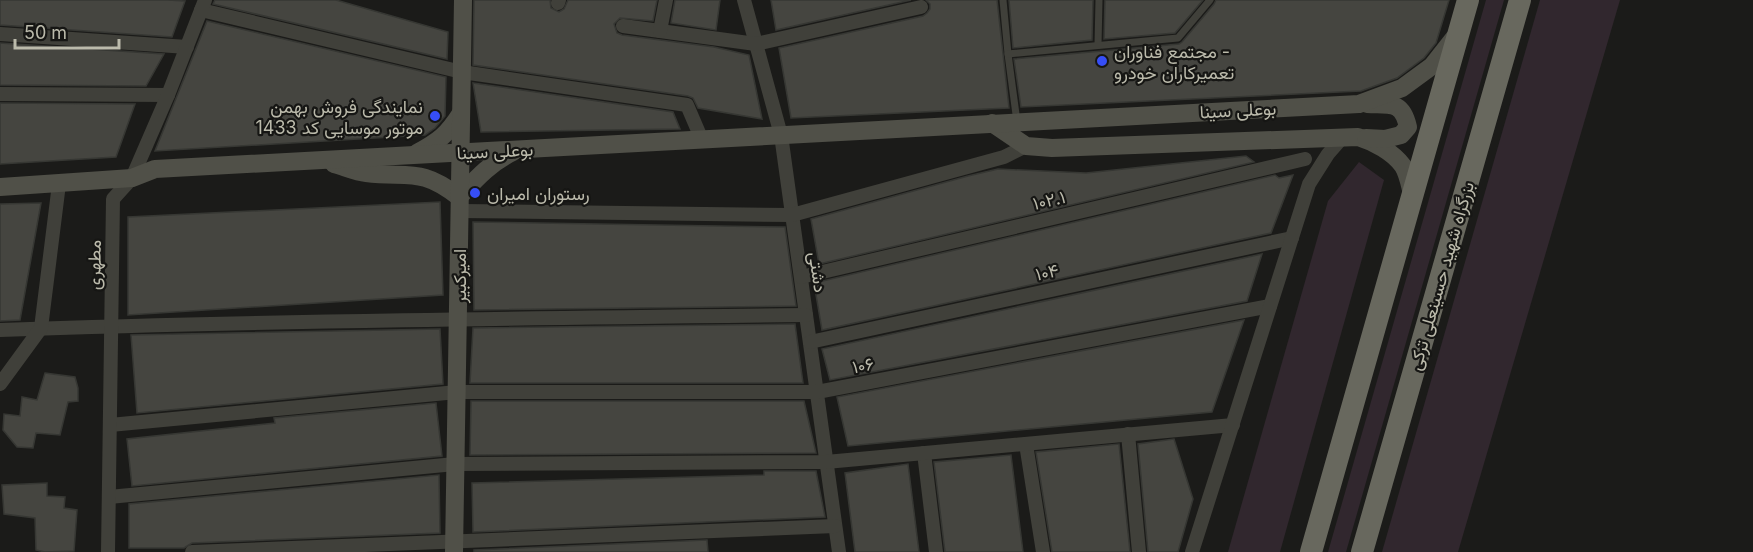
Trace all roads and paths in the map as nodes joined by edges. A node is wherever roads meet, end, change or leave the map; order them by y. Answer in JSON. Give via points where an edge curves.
{"nodes":[{"id":1,"x":463,"y":0,"type":"edge"},
{"id":2,"x":666,"y":0,"type":"edge"},
{"id":3,"x":744,"y":0,"type":"edge"},
{"id":4,"x":1003,"y":0,"type":"edge"},
{"id":5,"x":1099,"y":0,"type":"edge"},
{"id":6,"x":1210,"y":0,"type":"edge"},
{"id":7,"x":1468,"y":0,"type":"edge"},
{"id":8,"x":1520,"y":0,"type":"edge"},
{"id":9,"x":203,"y":5,"type":"edge"},
{"id":10,"x":921,"y":7,"type":"dead end"},
{"id":11,"x":623,"y":27,"type":"dead end"},
{"id":12,"x":660,"y":32,"type":"junction"},
{"id":13,"x":0,"y":34,"type":"edge"},
{"id":14,"x":1457,"y":34,"type":"junction"},
{"id":15,"x":756,"y":44,"type":"junction"},
{"id":16,"x":1098,"y":45,"type":"junction"},
{"id":17,"x":187,"y":46,"type":"junction"},
{"id":18,"x":1008,"y":54,"type":"junction"},
{"id":19,"x":462,"y":72,"type":"junction"},
{"id":20,"x":0,"y":94,"type":"edge"},
{"id":21,"x":168,"y":95,"type":"junction"},
{"id":22,"x":1359,"y":104,"type":"junction"},
{"id":23,"x":460,"y":113,"type":"junction"},
{"id":24,"x":1017,"y":122,"type":"junction"},
{"id":25,"x":992,"y":123,"type":"junction"},
{"id":26,"x":781,"y":135,"type":"junction"},
{"id":27,"x":1350,"y":138,"type":"junction"},
{"id":28,"x":702,"y":140,"type":"junction"},
{"id":29,"x":1287,"y":140,"type":"junction"},
{"id":30,"x":1026,"y":146,"type":"junction"},
{"id":31,"x":517,"y":150,"type":"junction"},
{"id":32,"x":460,"y":153,"type":"junction"},
{"id":33,"x":414,"y":155,"type":"junction"},
{"id":34,"x":1305,"y":159,"type":"junction"},
{"id":35,"x":322,"y":160,"type":"junction"},
{"id":36,"x":0,"y":176,"type":"edge"},
{"id":37,"x":132,"y":178,"type":"junction"},
{"id":38,"x":59,"y":184,"type":"junction"},
{"id":39,"x":1309,"y":184,"type":"junction"},
{"id":40,"x":28,"y":185,"type":"junction"},
{"id":41,"x":0,"y":187,"type":"edge"},
{"id":42,"x":1412,"y":194,"type":"junction"},
{"id":43,"x":459,"y":204,"type":"junction"},
{"id":44,"x":792,"y":215,"type":"junction"},
{"id":45,"x":1292,"y":238,"type":"junction"},
{"id":46,"x":801,"y":277,"type":"junction"},
{"id":47,"x":1270,"y":306,"type":"junction"},
{"id":48,"x":806,"y":315,"type":"junction"},
{"id":49,"x":459,"y":318,"type":"junction"},
{"id":50,"x":112,"y":326,"type":"junction"},
{"id":51,"x":41,"y":328,"type":"junction"},
{"id":52,"x":0,"y":330,"type":"edge"},
{"id":53,"x":810,"y":342,"type":"junction"},
{"id":54,"x":0,"y":384,"type":"edge"},
{"id":55,"x":457,"y":392,"type":"junction"},
{"id":56,"x":817,"y":392,"type":"junction"},
{"id":57,"x":110,"y":425,"type":"junction"},
{"id":58,"x":1233,"y":425,"type":"junction"},
{"id":59,"x":1128,"y":434,"type":"junction"},
{"id":60,"x":1026,"y":444,"type":"junction"},
{"id":61,"x":924,"y":453,"type":"junction"},
{"id":62,"x":826,"y":462,"type":"junction"},
{"id":63,"x":455,"y":464,"type":"junction"},
{"id":64,"x":109,"y":497,"type":"junction"},
{"id":65,"x":835,"y":526,"type":"junction"},
{"id":66,"x":454,"y":547,"type":"edge"},
{"id":67,"x":108,"y":552,"type":"edge"},
{"id":68,"x":192,"y":552,"type":"edge"},
{"id":69,"x":839,"y":552,"type":"edge"},
{"id":70,"x":936,"y":552,"type":"edge"},
{"id":71,"x":1043,"y":552,"type":"edge"},
{"id":72,"x":1139,"y":552,"type":"edge"},
{"id":73,"x":1192,"y":552,"type":"edge"},
{"id":74,"x":1311,"y":552,"type":"edge"},
{"id":75,"x":1362,"y":552,"type":"edge"}],
"edges":[{"from":1,"to":19,"type":"main road","name":"امیرکبیر"},
{"from":2,"to":12,"type":"street"},
{"from":3,"to":15,"type":"street","name":"دشتی"},
{"from":4,"to":18,"type":"lane"},
{"from":5,"to":16,"type":"lane"},
{"from":6,"to":16,"type":"lane","via":[[1179,38]]},
{"from":7,"to":14,"type":"highway"},
{"from":8,"to":75,"type":"highway","name":"بزرگراه شهید حسینعلی ترکی"},
{"from":9,"to":17,"type":"street","name":"مطهری"},
{"from":9,"to":19,"type":"street"},
{"from":10,"to":15,"type":"street"},
{"from":11,"to":12,"type":"street"},
{"from":12,"to":15,"type":"street"},
{"from":13,"to":17,"type":"street"},
{"from":14,"to":22,"type":"main road","name":"بوعلی سینا","via":[[1432,66],[1402,88]]},
{"from":14,"to":42,"type":"highway"},
{"from":15,"to":26,"type":"street","name":"دشتی"},
{"from":16,"to":18,"type":"lane"},
{"from":17,"to":21,"type":"street","name":"مطهری"},
{"from":18,"to":24,"type":"lane"},
{"from":19,"to":23,"type":"main road","name":"امیرکبیر"},
{"from":19,"to":28,"type":"street","via":[[687,105]]},
{"from":20,"to":21,"type":"street"},
{"from":21,"to":37,"type":"street","name":"مطهری"},
{"from":22,"to":24,"type":"main road","name":"بوعلی سینا"},
{"from":22,"to":27,"type":"main road","via":[[1395,105],[1405,114],[1408,127],[1401,135],[1385,139]]},
{"from":23,"to":32,"type":"main road","name":"امیرکبیر"},
{"from":23,"to":33,"type":"main road","via":[[451,129]]},
{"from":24,"to":25,"type":"main road","name":"بوعلی سینا"},
{"from":24,"to":30,"type":"lane"},
{"from":25,"to":26,"type":"main road","name":"بوعلی سینا"},
{"from":25,"to":30,"type":"main road"},
{"from":26,"to":28,"type":"main road","name":"بوعلی سینا"},
{"from":26,"to":44,"type":"street","name":"دشتی"},
{"from":27,"to":29,"type":"main road","name":"بوعلی سینا"},
{"from":27,"to":39,"type":"street","via":[[1328,154]]},
{"from":27,"to":42,"type":"main road","name":"بوعلی سینا","via":[[1370,141],[1389,153],[1403,167]]},
{"from":28,"to":31,"type":"main road","name":"بوعلی سینا"},
{"from":29,"to":30,"type":"main road","name":"بوعلی سینا"},
{"from":29,"to":34,"type":"street"},
{"from":30,"to":44,"type":"street","via":[[1004,157]]},
{"from":31,"to":32,"type":"main road","name":"بوعلی سینا"},
{"from":31,"to":43,"type":"main road","via":[[481,174]]},
{"from":32,"to":33,"type":"main road","name":"بوعلی سینا"},
{"from":32,"to":43,"type":"main road","name":"امیرکبیر"},
{"from":33,"to":35,"type":"main road","name":"بوعلی سینا"},
{"from":34,"to":39,"type":"street"},
{"from":34,"to":46,"type":"street","name":"۱۰۲.۱"},
{"from":35,"to":37,"type":"main road","name":"بوعلی سینا","via":[[155,169]]},
{"from":35,"to":43,"type":"main road","via":[[365,173],[424,176],[443,184]]},
{"from":36,"to":40,"type":"main road"},
{"from":37,"to":38,"type":"main road","name":"بوعلی سینا"},
{"from":37,"to":50,"type":"street","name":"مطهری","via":[[113,199]]},
{"from":38,"to":40,"type":"main road","name":"بوعلی سینا"},
{"from":38,"to":51,"type":"street"},
{"from":39,"to":45,"type":"street"},
{"from":40,"to":41,"type":"main road","name":"بوعلی سینا"},
{"from":42,"to":74,"type":"highway"},
{"from":43,"to":44,"type":"street"},
{"from":43,"to":49,"type":"main road","name":"امیرکبیر"},
{"from":44,"to":46,"type":"street","name":"دشتی"},
{"from":45,"to":47,"type":"street"},
{"from":45,"to":53,"type":"street","name":"۱۰۴"},
{"from":46,"to":48,"type":"street","name":"دشتی"},
{"from":47,"to":56,"type":"street","name":"۱۰۶"},
{"from":47,"to":58,"type":"street"},
{"from":48,"to":49,"type":"street"},
{"from":48,"to":53,"type":"street","name":"دشتی"},
{"from":49,"to":50,"type":"street"},
{"from":49,"to":55,"type":"main road","name":"امیرکبیر"},
{"from":50,"to":51,"type":"street"},
{"from":50,"to":57,"type":"street","name":"مطهری"},
{"from":51,"to":52,"type":"street"},
{"from":51,"to":54,"type":"street"},
{"from":53,"to":56,"type":"street","name":"دشتی"},
{"from":55,"to":56,"type":"street","name":"۱۰۶"},
{"from":55,"to":57,"type":"street","name":"۱۰۶"},
{"from":55,"to":63,"type":"main road","name":"امیرکبیر"},
{"from":56,"to":62,"type":"street","name":"دشتی"},
{"from":57,"to":64,"type":"street","name":"مطهری"},
{"from":58,"to":59,"type":"street"},
{"from":58,"to":73,"type":"street"},
{"from":59,"to":60,"type":"street"},
{"from":59,"to":72,"type":"street"},
{"from":60,"to":61,"type":"street"},
{"from":60,"to":71,"type":"street"},
{"from":61,"to":62,"type":"street"},
{"from":61,"to":70,"type":"street"},
{"from":62,"to":63,"type":"street"},
{"from":62,"to":65,"type":"street","name":"دشتی"},
{"from":63,"to":64,"type":"street"},
{"from":63,"to":66,"type":"main road","name":"امیرکبیر"},
{"from":64,"to":67,"type":"street","name":"مطهری"},
{"from":65,"to":66,"type":"street"},
{"from":65,"to":69,"type":"street","name":"دشتی"},
{"from":66,"to":68,"type":"street"}]}
